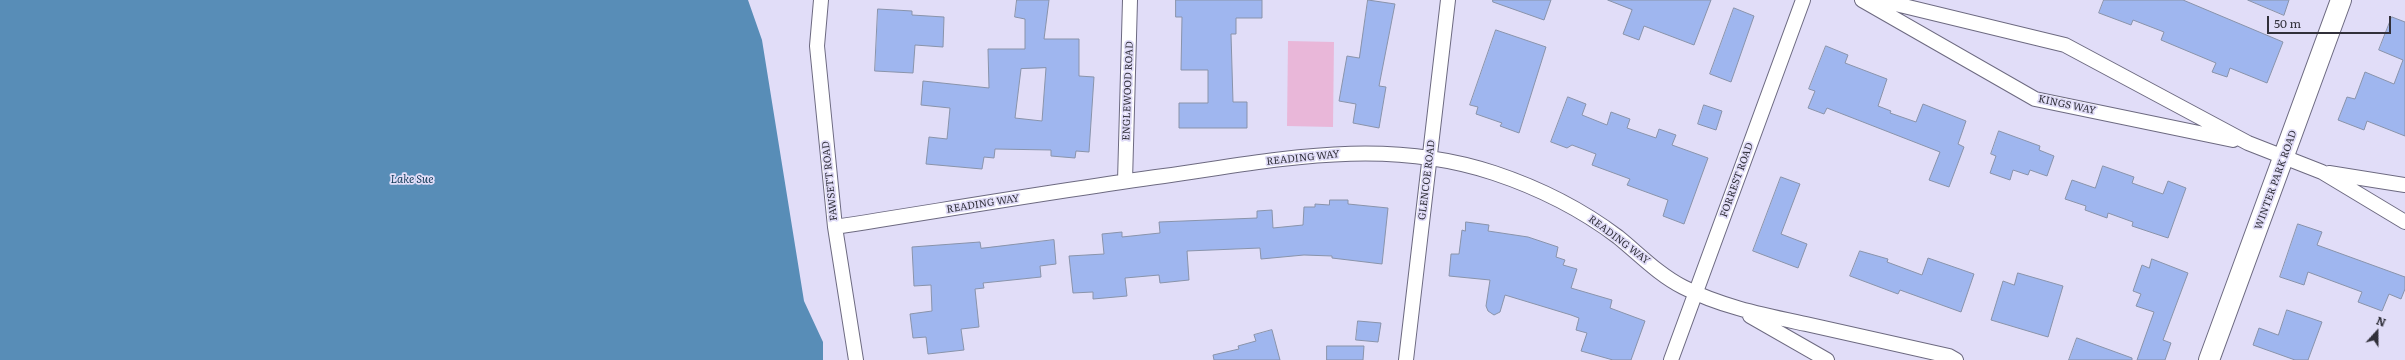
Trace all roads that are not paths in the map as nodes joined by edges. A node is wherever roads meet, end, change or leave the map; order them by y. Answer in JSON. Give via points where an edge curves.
{"nodes":[{"id":1,"x":821,"y":0,"type":"edge"},
{"id":2,"x":1130,"y":0,"type":"edge"},
{"id":3,"x":1448,"y":0,"type":"edge"},
{"id":4,"x":1803,"y":0,"type":"edge"},
{"id":5,"x":1862,"y":0,"type":"edge"},
{"id":6,"x":1879,"y":0,"type":"edge"},
{"id":7,"x":2341,"y":0,"type":"edge"},
{"id":8,"x":2248,"y":143,"type":"junction"},
{"id":9,"x":1430,"y":157,"type":"junction"},
{"id":10,"x":2284,"y":158,"type":"junction"},
{"id":11,"x":2322,"y":172,"type":"junction"},
{"id":12,"x":1125,"y":181,"type":"junction"},
{"id":13,"x":2405,"y":185,"type":"edge"},
{"id":14,"x":2405,"y":222,"type":"edge"},
{"id":15,"x":835,"y":227,"type":"junction"},
{"id":16,"x":1696,"y":293,"type":"junction"},
{"id":17,"x":1737,"y":309,"type":"junction"},
{"id":18,"x":856,"y":360,"type":"edge"},
{"id":19,"x":1406,"y":360,"type":"edge"},
{"id":20,"x":1671,"y":360,"type":"edge"},
{"id":21,"x":1827,"y":360,"type":"edge"},
{"id":22,"x":1956,"y":360,"type":"edge"},
{"id":23,"x":2209,"y":360,"type":"edge"}],
"edges":[{"from":1,"to":15,"type":"street","name":"FAWSETT ROAD","via":[[817,46]]},
{"from":2,"to":12,"type":"street","name":"ENGLEWOOD ROAD"},
{"from":3,"to":9,"type":"street","name":"GLENCOE ROAD"},
{"from":4,"to":16,"type":"street","name":"FORREST ROAD"},
{"from":5,"to":8,"type":"street","name":"KINGS WAY","via":[[2035,98]]},
{"from":6,"to":8,"type":"street","name":"KINGS WAY","via":[[2065,45]]},
{"from":7,"to":10,"type":"street","name":"WINTER PARK ROAD"},
{"from":8,"to":10,"type":"street","name":"KINGS WAY"},
{"from":9,"to":12,"type":"street","name":"READING WAY","via":[[1380,152],[1318,154]]},
{"from":9,"to":16,"type":"street","name":"READING WAY","via":[[1492,172],[1540,190],[1582,212],[1661,272]]},
{"from":9,"to":19,"type":"street","name":"GLENCOE ROAD"},
{"from":10,"to":11,"type":"street","name":"KINGS WAY"},
{"from":10,"to":23,"type":"street","name":"WINTER PARK ROAD"},
{"from":11,"to":13,"type":"street","name":"KINGS WAY"},
{"from":11,"to":14,"type":"street","name":"KINGS WAY"},
{"from":12,"to":15,"type":"street","name":"READING WAY"},
{"from":15,"to":18,"type":"street","name":"FAWSETT ROAD"},
{"from":16,"to":17,"type":"street","name":"READING WAY"},
{"from":16,"to":20,"type":"street","name":"FORREST ROAD"},
{"from":17,"to":21,"type":"street","name":"READING WAY"},
{"from":17,"to":22,"type":"street","name":"READING WAY","via":[[1949,356]]}]}
